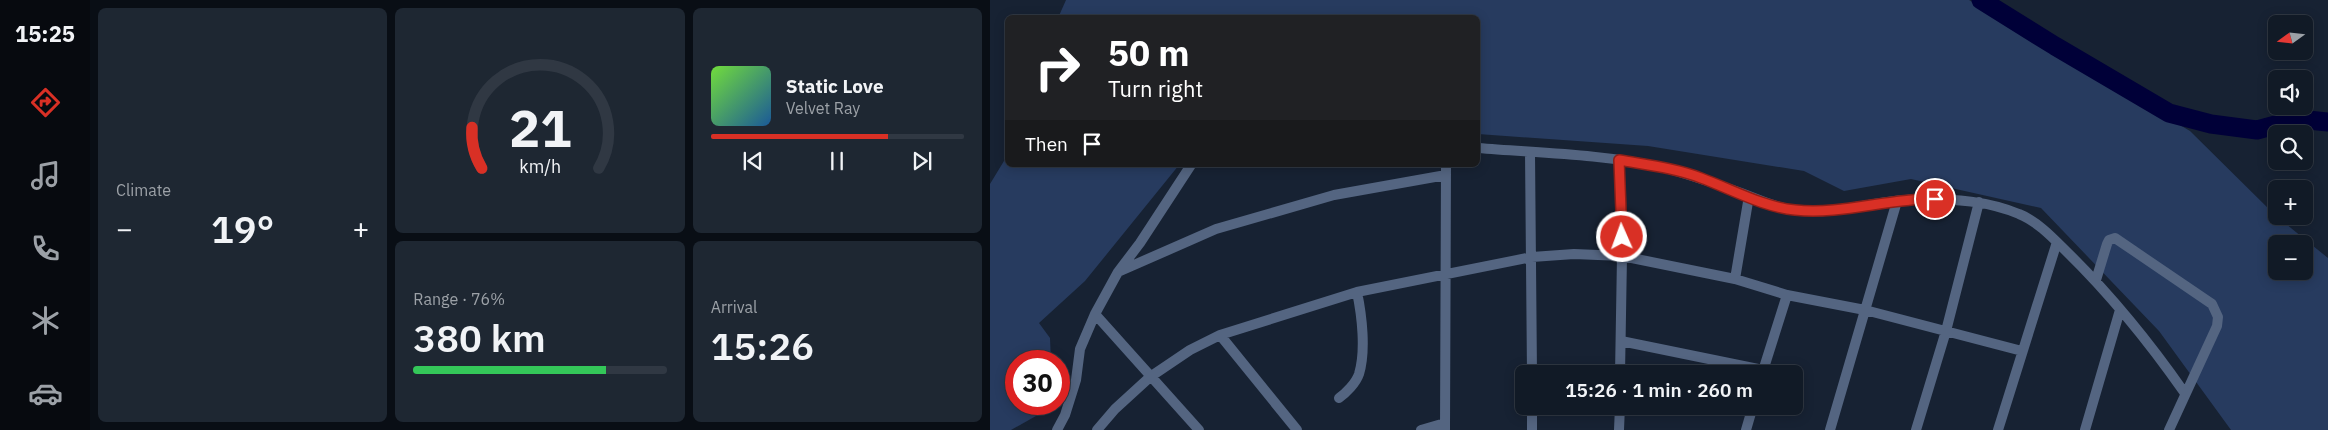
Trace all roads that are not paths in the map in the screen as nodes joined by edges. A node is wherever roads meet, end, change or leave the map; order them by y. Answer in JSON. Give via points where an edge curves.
{"nodes":[{"id":1,"x":1480,"y":148,"type":"edge"},
{"id":2,"x":1530,"y":153,"type":"junction"},
{"id":3,"x":1619,"y":160,"type":"junction"},
{"id":4,"x":1190,"y":167,"type":"edge"},
{"id":5,"x":1446,"y":170,"type":"edge"},
{"id":6,"x":1749,"y":196,"type":"junction"},
{"id":7,"x":1897,"y":201,"type":"junction"},
{"id":8,"x":1979,"y":202,"type":"junction"},
{"id":9,"x":2057,"y":242,"type":"junction"},
{"id":10,"x":1622,"y":256,"type":"junction"},
{"id":11,"x":1532,"y":257,"type":"junction"},
{"id":12,"x":1118,"y":272,"type":"junction"},
{"id":13,"x":1446,"y":275,"type":"junction"},
{"id":14,"x":1735,"y":280,"type":"junction"},
{"id":15,"x":2096,"y":280,"type":"junction"},
{"id":16,"x":1356,"y":292,"type":"junction"},
{"id":17,"x":1787,"y":295,"type":"junction"},
{"id":18,"x":1865,"y":310,"type":"junction"},
{"id":19,"x":2120,"y":310,"type":"junction"},
{"id":20,"x":1095,"y":314,"type":"junction"},
{"id":21,"x":1946,"y":332,"type":"junction"},
{"id":22,"x":1220,"y":335,"type":"junction"},
{"id":23,"x":1621,"y":341,"type":"junction"},
{"id":24,"x":2022,"y":351,"type":"junction"},
{"id":25,"x":1532,"y":365,"type":"edge"},
{"id":26,"x":1620,"y":365,"type":"edge"},
{"id":27,"x":1731,"y":365,"type":"edge"},
{"id":28,"x":1765,"y":365,"type":"edge"},
{"id":29,"x":1150,"y":377,"type":"junction"},
{"id":30,"x":2184,"y":392,"type":"junction"},
{"id":31,"x":1339,"y":398,"type":"dead end"},
{"id":32,"x":1532,"y":415,"type":"edge"},
{"id":33,"x":1620,"y":415,"type":"edge"},
{"id":34,"x":1750,"y":415,"type":"edge"},
{"id":35,"x":1445,"y":426,"type":"edge"},
{"id":36,"x":1057,"y":430,"type":"edge"},
{"id":37,"x":1097,"y":430,"type":"edge"},
{"id":38,"x":1199,"y":430,"type":"edge"},
{"id":39,"x":1297,"y":430,"type":"edge"},
{"id":40,"x":1421,"y":430,"type":"edge"},
{"id":41,"x":1532,"y":430,"type":"edge"},
{"id":42,"x":1619,"y":430,"type":"edge"},
{"id":43,"x":1746,"y":430,"type":"edge"},
{"id":44,"x":1830,"y":430,"type":"edge"},
{"id":45,"x":1916,"y":430,"type":"edge"},
{"id":46,"x":1998,"y":430,"type":"edge"},
{"id":47,"x":2085,"y":430,"type":"edge"},
{"id":48,"x":2169,"y":430,"type":"edge"}],
"edges":[{"from":1,"to":2,"type":"street"},
{"from":2,"to":3,"type":"street"},
{"from":2,"to":11,"type":"street"},
{"from":3,"to":6,"type":"street","via":[[1698,177]]},
{"from":3,"to":10,"type":"street"},
{"from":4,"to":12,"type":"street"},
{"from":5,"to":12,"type":"street","via":[[1334,196],[1216,229]]},
{"from":5,"to":13,"type":"street"},
{"from":6,"to":7,"type":"street","via":[[1792,210],[1812,212]]},
{"from":6,"to":14,"type":"street"},
{"from":7,"to":8,"type":"street"},
{"from":7,"to":18,"type":"street"},
{"from":8,"to":9,"type":"street","via":[[2021,214]]},
{"from":8,"to":21,"type":"street"},
{"from":9,"to":15,"type":"street"},
{"from":9,"to":24,"type":"street"},
{"from":10,"to":11,"type":"street","via":[[1574,254]]},
{"from":10,"to":14,"type":"street"},
{"from":10,"to":23,"type":"street"},
{"from":11,"to":13,"type":"street"},
{"from":11,"to":25,"type":"street"},
{"from":12,"to":20,"type":"street"},
{"from":13,"to":16,"type":"street"},
{"from":13,"to":35,"type":"street"},
{"from":14,"to":17,"type":"street"},
{"from":15,"to":19,"type":"street"},
{"from":15,"to":30,"type":"street","via":[[2107,244],[2115,238],[2212,304],[2218,317],[2216,326]]},
{"from":16,"to":22,"type":"street"},
{"from":16,"to":31,"type":"street","via":[[1362,341],[1359,376]]},
{"from":17,"to":18,"type":"street"},
{"from":17,"to":28,"type":"street"},
{"from":18,"to":21,"type":"street"},
{"from":18,"to":44,"type":"street"},
{"from":19,"to":30,"type":"street","via":[[2157,353]]},
{"from":19,"to":47,"type":"street"},
{"from":20,"to":29,"type":"street"},
{"from":20,"to":36,"type":"street","via":[[1080,349],[1076,380]]},
{"from":21,"to":24,"type":"street"},
{"from":21,"to":45,"type":"street"},
{"from":22,"to":29,"type":"street","via":[[1190,350]]},
{"from":22,"to":39,"type":"street"},
{"from":23,"to":26,"type":"street"},
{"from":23,"to":27,"type":"street"},
{"from":24,"to":46,"type":"street"},
{"from":29,"to":37,"type":"street"},
{"from":29,"to":38,"type":"street"},
{"from":30,"to":48,"type":"street"},
{"from":32,"to":41,"type":"street"},
{"from":33,"to":42,"type":"street"},
{"from":34,"to":43,"type":"street"},
{"from":35,"to":40,"type":"street"}]}
